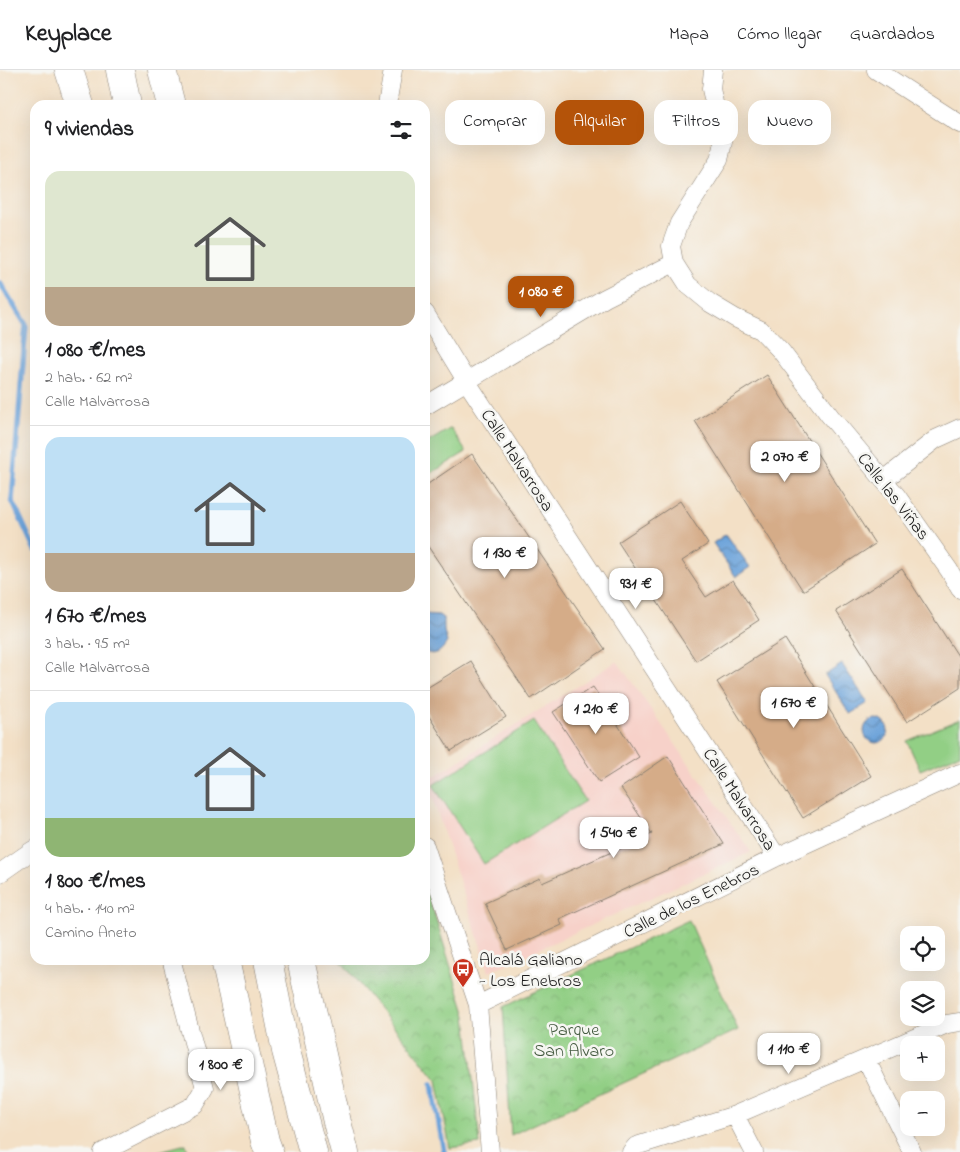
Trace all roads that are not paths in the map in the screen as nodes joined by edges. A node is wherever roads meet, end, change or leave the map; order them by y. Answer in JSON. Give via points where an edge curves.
{"nodes":[{"id":1,"x":69,"y":70,"type":"edge"},
{"id":2,"x":120,"y":70,"type":"edge"},
{"id":3,"x":149,"y":70,"type":"edge"},
{"id":4,"x":162,"y":70,"type":"edge"},
{"id":5,"x":393,"y":70,"type":"edge"},
{"id":6,"x":713,"y":70,"type":"edge"},
{"id":7,"x":876,"y":70,"type":"edge"},
{"id":8,"x":78,"y":100,"type":"edge"},
{"id":9,"x":126,"y":100,"type":"edge"},
{"id":10,"x":155,"y":100,"type":"edge"},
{"id":11,"x":170,"y":100,"type":"edge"},
{"id":12,"x":388,"y":100,"type":"edge"},
{"id":13,"x":960,"y":124,"type":"edge"},
{"id":14,"x":674,"y":263,"type":"junction"},
{"id":15,"x":430,"y":321,"type":"edge"},
{"id":16,"x":467,"y":382,"type":"junction"},
{"id":17,"x":430,"y":403,"type":"edge"},
{"id":18,"x":960,"y":428,"type":"edge"},
{"id":19,"x":884,"y":480,"type":"junction"},
{"id":20,"x":960,"y":589,"type":"edge"},
{"id":21,"x":960,"y":773,"type":"edge"},
{"id":22,"x":30,"y":852,"type":"edge"},
{"id":23,"x":778,"y":857,"type":"junction"},
{"id":24,"x":430,"y":861,"type":"edge"},
{"id":25,"x":0,"y":873,"type":"edge"},
{"id":26,"x":173,"y":965,"type":"edge"},
{"id":27,"x":226,"y":965,"type":"edge"},
{"id":28,"x":269,"y":965,"type":"edge"},
{"id":29,"x":302,"y":965,"type":"edge"},
{"id":30,"x":478,"y":1005,"type":"junction"},
{"id":31,"x":960,"y":1022,"type":"edge"},
{"id":32,"x":866,"y":1059,"type":"junction"},
{"id":33,"x":736,"y":1115,"type":"junction"},
{"id":34,"x":266,"y":1148,"type":"edge"},
{"id":35,"x":103,"y":1152,"type":"edge"},
{"id":36,"x":313,"y":1152,"type":"edge"},
{"id":37,"x":345,"y":1152,"type":"edge"},
{"id":38,"x":490,"y":1152,"type":"edge"},
{"id":39,"x":630,"y":1152,"type":"edge"},
{"id":40,"x":754,"y":1152,"type":"edge"},
{"id":41,"x":912,"y":1152,"type":"edge"}],
"edges":[{"from":1,"to":8,"type":"highway"},
{"from":2,"to":9,"type":"highway"},
{"from":3,"to":10,"type":"highway"},
{"from":4,"to":11,"type":"highway"},
{"from":5,"to":12,"type":"street"},
{"from":6,"to":14,"type":"street","via":[[711,89],[722,126],[723,142],[719,160],[680,223],[671,246]]},
{"from":7,"to":13,"type":"street"},
{"from":14,"to":16,"type":"street","via":[[606,298]]},
{"from":14,"to":19,"type":"street","name":"Calle las Viñas","via":[[688,285],[710,303],[761,330]]},
{"from":15,"to":16,"type":"street","name":"Calle Malvarrosa"},
{"from":16,"to":17,"type":"street"},
{"from":16,"to":23,"type":"street","name":"Calle Malvarrosa"},
{"from":18,"to":19,"type":"street","via":[[936,439]]},
{"from":19,"to":20,"type":"street","name":"Calle las Viñas"},
{"from":21,"to":23,"type":"street","name":"Calle de los Enebros"},
{"from":22,"to":25,"type":"street"},
{"from":23,"to":30,"type":"street","name":"Calle de los Enebros"},
{"from":24,"to":30,"type":"street"},
{"from":26,"to":35,"type":"street","via":[[205,1088],[195,1104]]},
{"from":27,"to":34,"type":"highway"},
{"from":28,"to":36,"type":"highway","via":[[286,1051]]},
{"from":29,"to":37,"type":"highway"},
{"from":30,"to":38,"type":"street"},
{"from":31,"to":32,"type":"street","via":[[947,1024]]},
{"from":32,"to":33,"type":"street"},
{"from":32,"to":41,"type":"street"},
{"from":33,"to":39,"type":"street","via":[[636,1146]]},
{"from":33,"to":40,"type":"street"}]}
